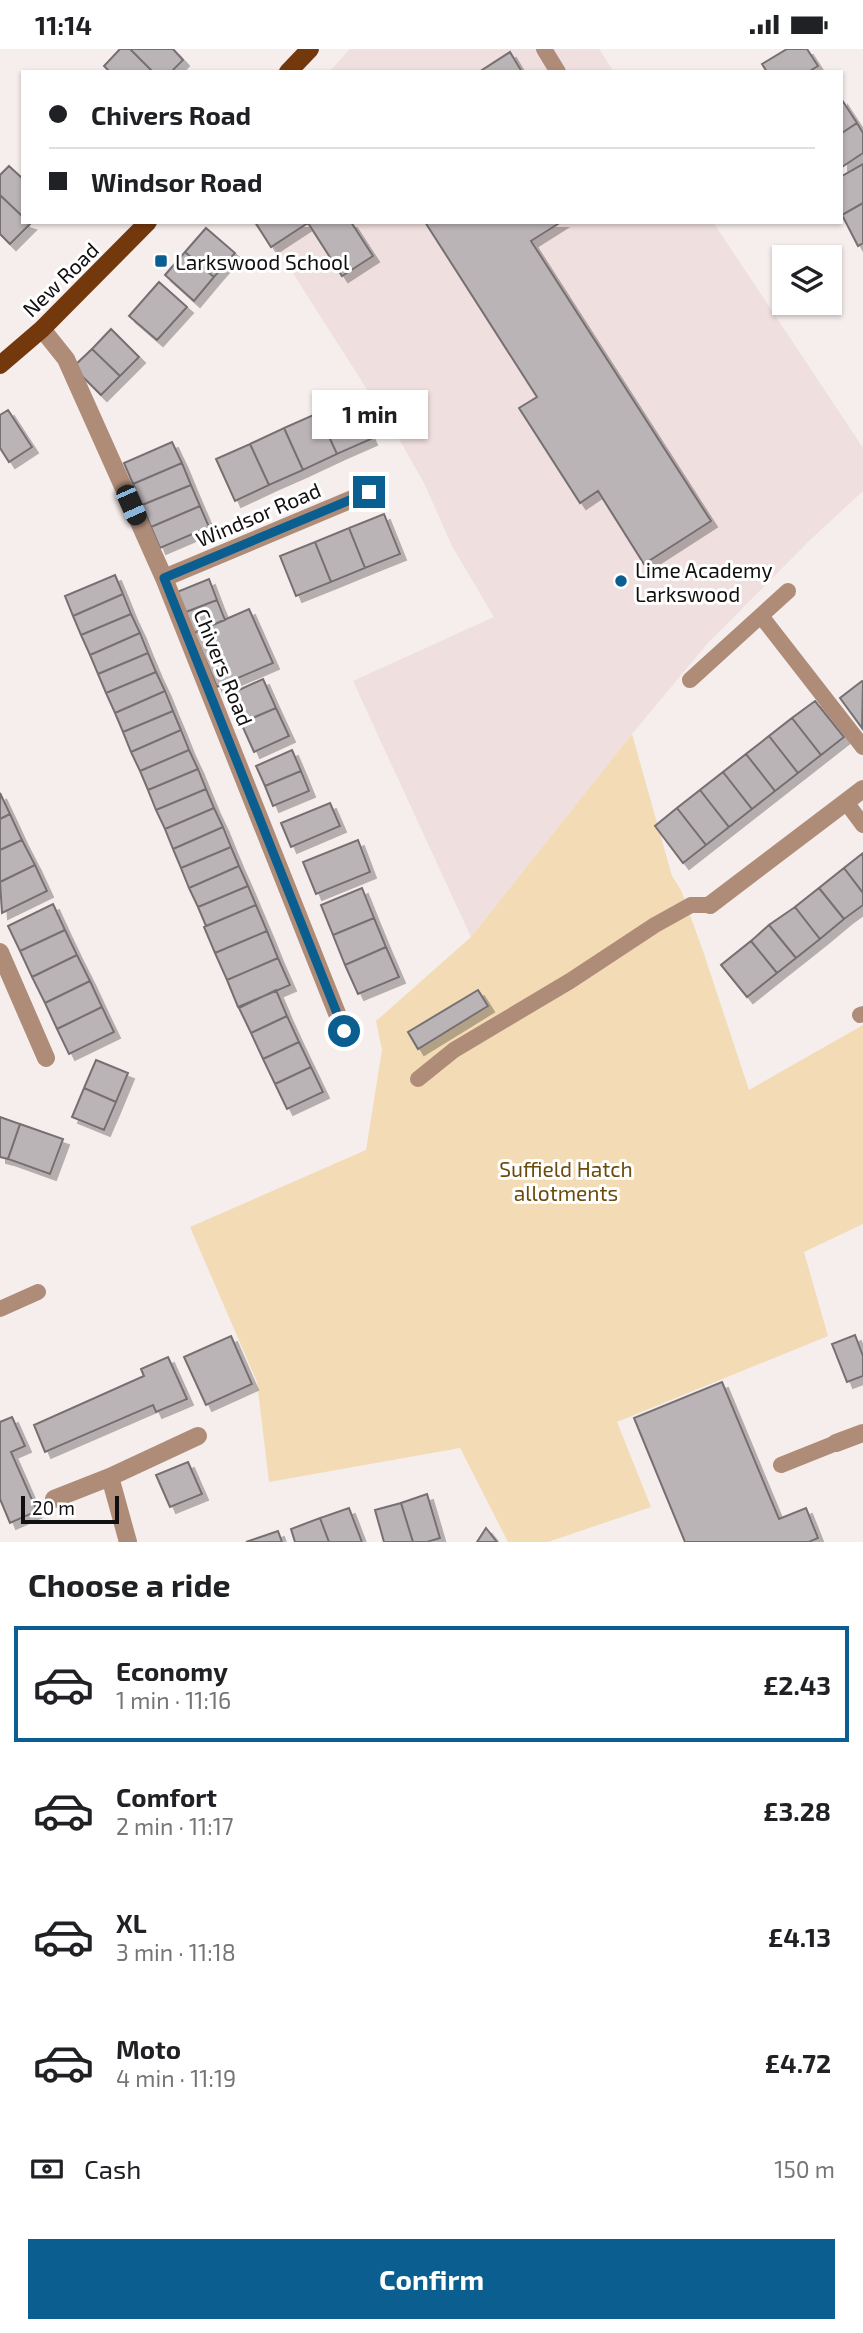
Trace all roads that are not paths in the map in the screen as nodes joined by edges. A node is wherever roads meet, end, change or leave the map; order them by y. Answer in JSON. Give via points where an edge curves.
{"nodes":[{"id":1,"x":310,"y":49,"type":"edge"},
{"id":2,"x":544,"y":49,"type":"edge"},
{"id":3,"x":290,"y":70,"type":"edge"},
{"id":4,"x":557,"y":70,"type":"edge"},
{"id":5,"x":146,"y":224,"type":"edge"},
{"id":6,"x":42,"y":329,"type":"junction"},
{"id":7,"x":0,"y":365,"type":"edge"},
{"id":8,"x":369,"y":492,"type":"dead end"},
{"id":9,"x":164,"y":578,"type":"junction"},
{"id":10,"x":788,"y":591,"type":"dead end"},
{"id":11,"x":761,"y":616,"type":"junction"},
{"id":12,"x":690,"y":680,"type":"dead end"},
{"id":13,"x":863,"y":747,"type":"edge"},
{"id":14,"x":863,"y":789,"type":"edge"},
{"id":15,"x":846,"y":802,"type":"junction"},
{"id":16,"x":863,"y":825,"type":"edge"},
{"id":17,"x":710,"y":905,"type":"joint"},
{"id":18,"x":0,"y":952,"type":"edge"},
{"id":19,"x":344,"y":1031,"type":"dead end"},
{"id":20,"x":46,"y":1058,"type":"dead end"},
{"id":21,"x":418,"y":1079,"type":"dead end"},
{"id":22,"x":38,"y":1292,"type":"dead end"},
{"id":23,"x":0,"y":1309,"type":"edge"},
{"id":24,"x":863,"y":1433,"type":"edge"},
{"id":25,"x":198,"y":1436,"type":"dead end"},
{"id":26,"x":836,"y":1443,"type":"joint"},
{"id":27,"x":780,"y":1465,"type":"dead end"},
{"id":28,"x":110,"y":1477,"type":"junction"},
{"id":29,"x":54,"y":1499,"type":"dead end"},
{"id":30,"x":128,"y":1542,"type":"edge"}],
"edges":[{"from":1,"to":3,"type":"main road"},
{"from":2,"to":4,"type":"lane"},
{"from":5,"to":6,"type":"main road","name":"New Road"},
{"from":6,"to":7,"type":"main road","name":"New Road"},
{"from":6,"to":9,"type":"street","name":"Chivers Road","via":[[66,359]]},
{"from":8,"to":9,"type":"street","name":"Windsor Road"},
{"from":9,"to":19,"type":"street","name":"Chivers Road"},
{"from":10,"to":11,"type":"lane"},
{"from":11,"to":12,"type":"lane"},
{"from":11,"to":13,"type":"lane"},
{"from":14,"to":15,"type":"street"},
{"from":15,"to":16,"type":"lane"},
{"from":15,"to":17,"type":"street"},
{"from":17,"to":21,"type":"lane","via":[[691,905],[655,925],[454,1050]]},
{"from":18,"to":20,"type":"street"},
{"from":22,"to":23,"type":"lane"},
{"from":24,"to":26,"type":"street"},
{"from":25,"to":28,"type":"street"},
{"from":26,"to":27,"type":"lane"},
{"from":28,"to":29,"type":"street"},
{"from":28,"to":30,"type":"street"}]}
